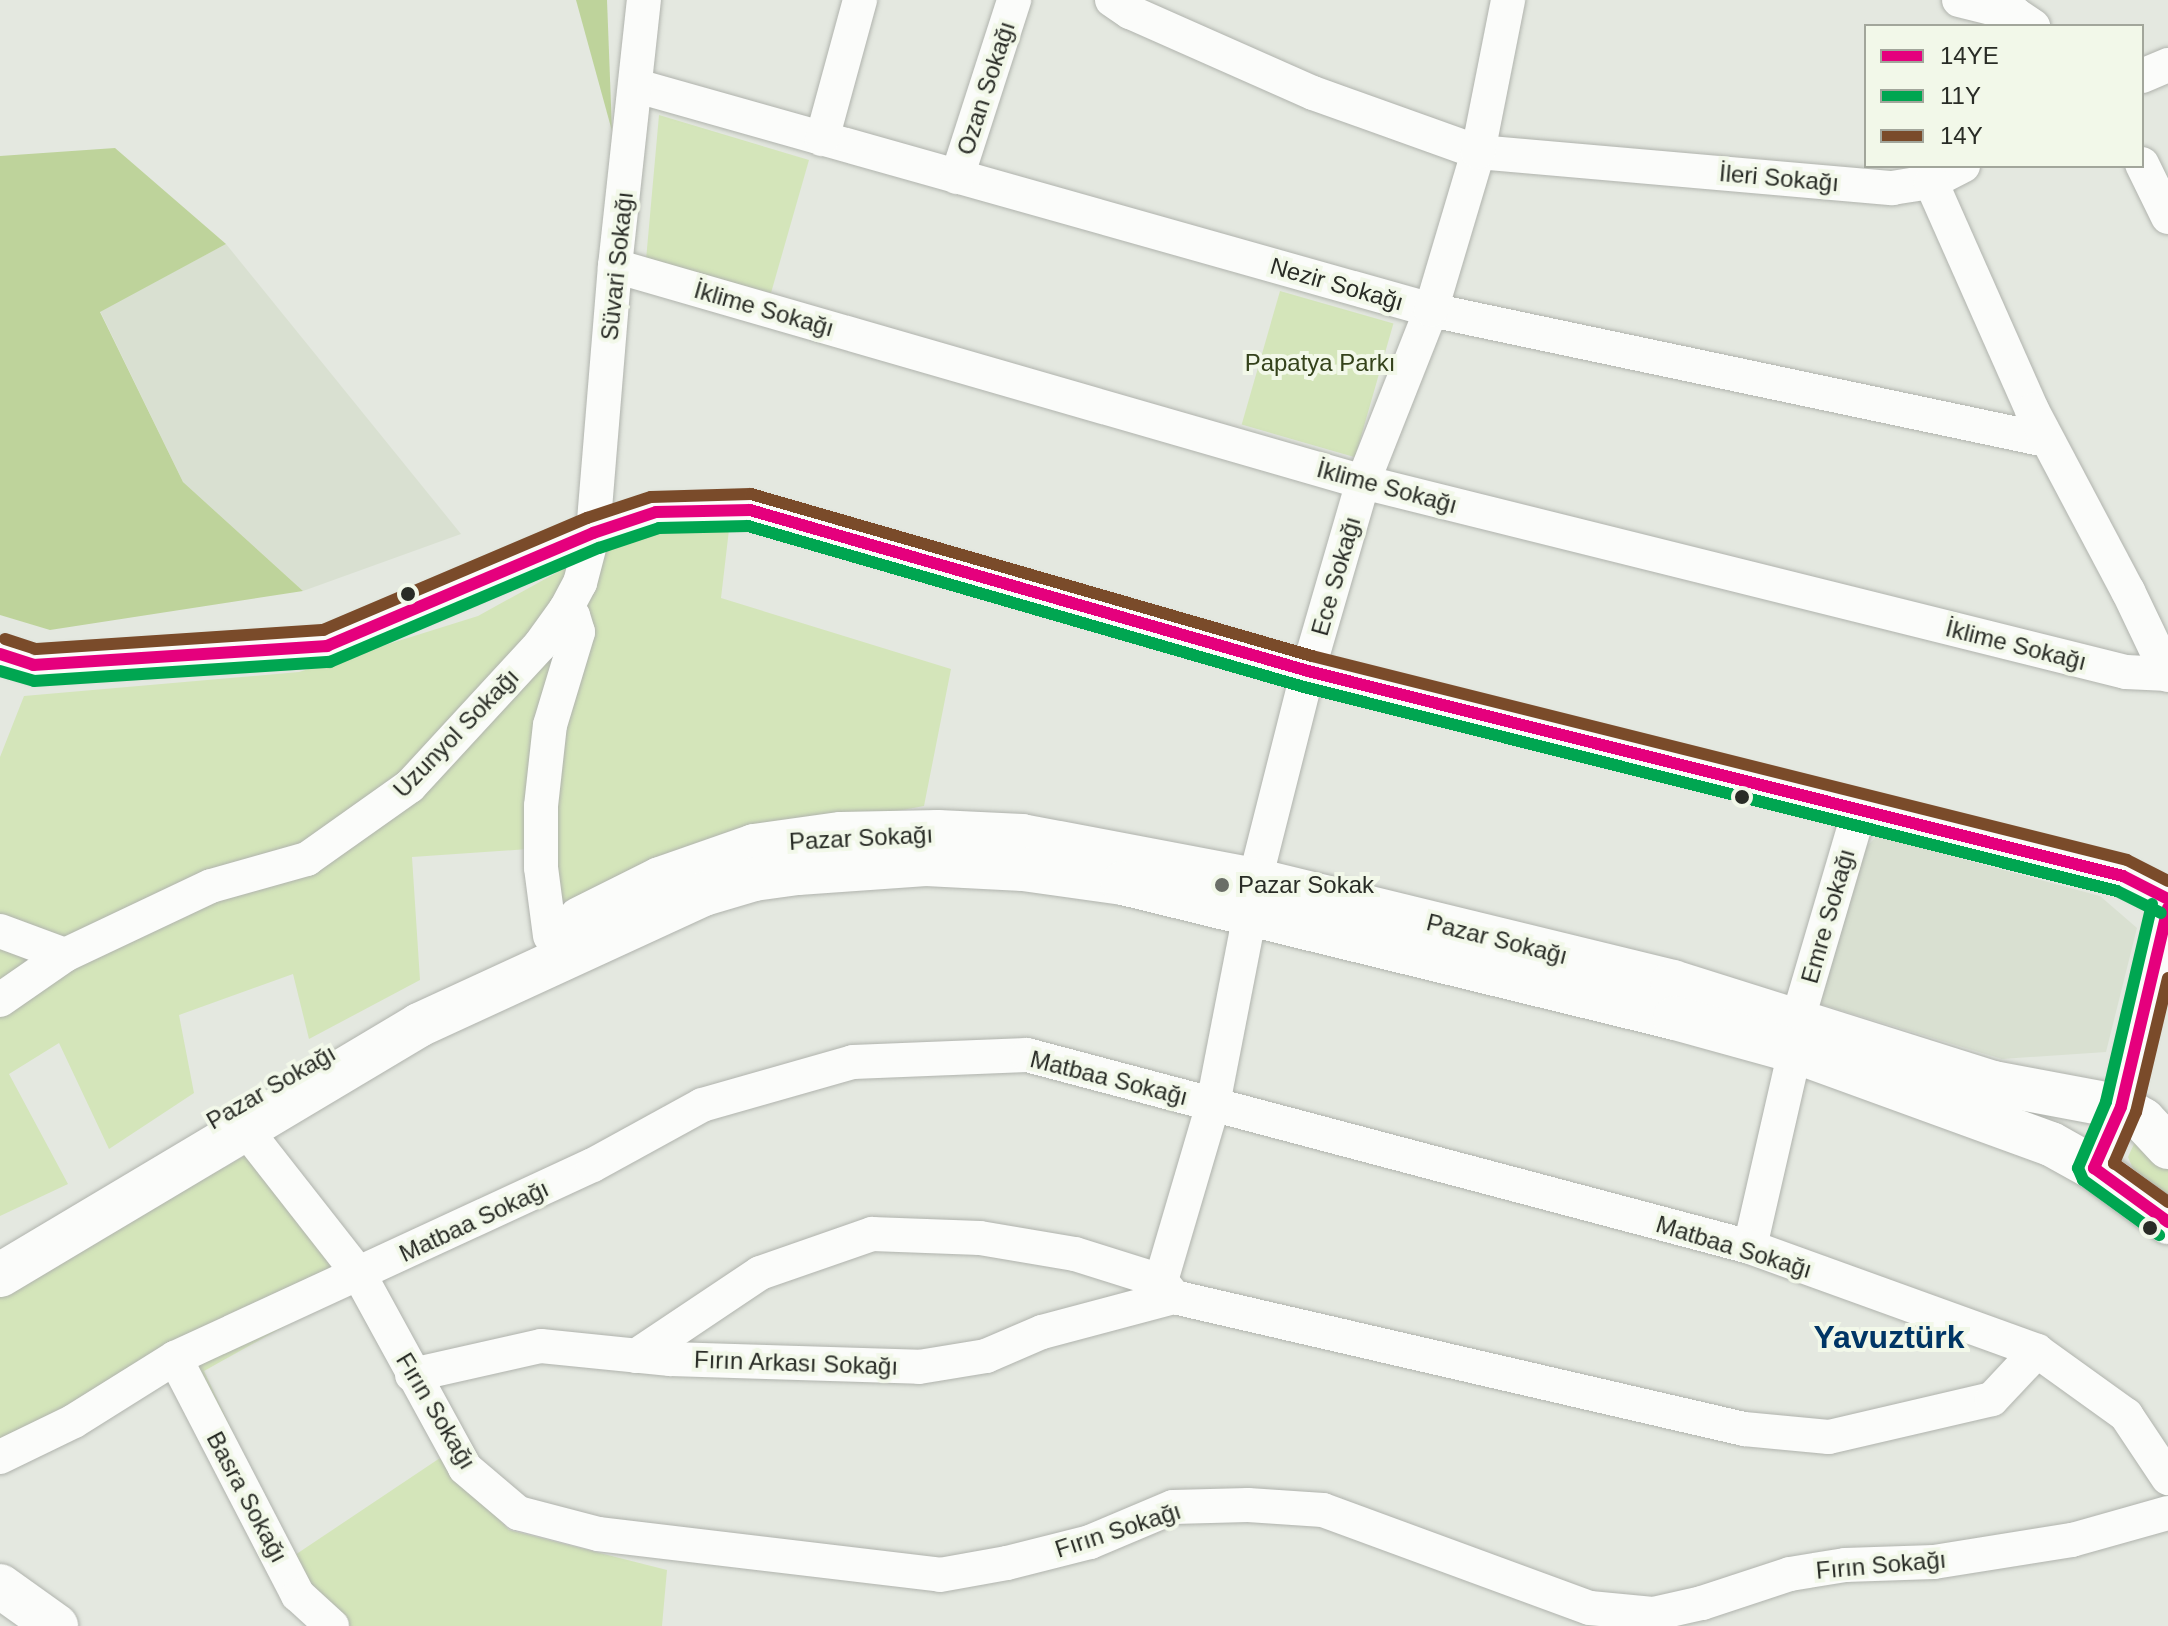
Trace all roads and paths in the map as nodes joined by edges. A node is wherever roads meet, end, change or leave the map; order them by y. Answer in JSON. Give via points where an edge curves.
{"nodes":[{"id":1,"x":644,"y":0,"type":"edge"},
{"id":2,"x":860,"y":0,"type":"edge"},
{"id":3,"x":1014,"y":0,"type":"edge"},
{"id":4,"x":1112,"y":0,"type":"edge"},
{"id":5,"x":1508,"y":0,"type":"edge"},
{"id":6,"x":1959,"y":0,"type":"edge"},
{"id":7,"x":2030,"y":24,"type":"edge"},
{"id":8,"x":2168,"y":65,"type":"edge"},
{"id":9,"x":2144,"y":75,"type":"edge"},
{"id":10,"x":637,"y":86,"type":"junction"},
{"id":11,"x":822,"y":139,"type":"junction"},
{"id":12,"x":1478,"y":152,"type":"junction"},
{"id":13,"x":1959,"y":168,"type":"edge"},
{"id":14,"x":2144,"y":168,"type":"edge"},
{"id":15,"x":957,"y":177,"type":"junction"},
{"id":16,"x":1931,"y":182,"type":"junction"},
{"id":17,"x":2168,"y":217,"type":"edge"},
{"id":18,"x":615,"y":266,"type":"junction"},
{"id":19,"x":1431,"y":310,"type":"junction"},
{"id":20,"x":2046,"y":440,"type":"junction"},
{"id":21,"x":1363,"y":482,"type":"junction"},
{"id":22,"x":593,"y":533,"type":"junction"},
{"id":23,"x":566,"y":609,"type":"junction"},
{"id":24,"x":0,"y":654,"type":"edge"},
{"id":25,"x":1308,"y":671,"type":"junction"},
{"id":26,"x":2168,"y":674,"type":"edge"},
{"id":27,"x":1859,"y":811,"type":"junction"},
{"id":28,"x":1253,"y":897,"type":"junction"},
{"id":29,"x":2168,"y":899,"type":"edge"},
{"id":30,"x":2168,"y":908,"type":"edge"},
{"id":31,"x":0,"y":931,"type":"edge"},
{"id":32,"x":550,"y":936,"type":"junction"},
{"id":33,"x":65,"y":955,"type":"junction"},
{"id":34,"x":0,"y":1000,"type":"edge"},
{"id":35,"x":2152,"y":1036,"type":"edge"},
{"id":36,"x":1796,"y":1037,"type":"junction"},
{"id":37,"x":1213,"y":1104,"type":"junction"},
{"id":38,"x":2121,"y":1107,"type":"junction"},
{"id":39,"x":246,"y":1130,"type":"junction"},
{"id":40,"x":2168,"y":1147,"type":"edge"},
{"id":41,"x":2094,"y":1168,"type":"junction"},
{"id":42,"x":2168,"y":1222,"type":"edge"},
{"id":43,"x":0,"y":1241,"type":"edge"},
{"id":44,"x":1750,"y":1247,"type":"junction"},
{"id":45,"x":359,"y":1274,"type":"junction"},
{"id":46,"x":0,"y":1275,"type":"edge"},
{"id":47,"x":1168,"y":1289,"type":"junction"},
{"id":48,"x":2037,"y":1351,"type":"junction"},
{"id":49,"x":636,"y":1356,"type":"junction"},
{"id":50,"x":175,"y":1358,"type":"junction"},
{"id":51,"x":412,"y":1375,"type":"junction"},
{"id":52,"x":0,"y":1457,"type":"edge"},
{"id":53,"x":2168,"y":1478,"type":"edge"},
{"id":54,"x":2168,"y":1513,"type":"edge"},
{"id":55,"x":0,"y":1586,"type":"edge"},
{"id":56,"x":56,"y":1626,"type":"edge"},
{"id":57,"x":332,"y":1626,"type":"edge"}],
"edges":[{"from":1,"to":10,"type":"street","name":"Süvari Sokağı"},
{"from":2,"to":11,"type":"street"},
{"from":3,"to":15,"type":"street","name":"Ozan Sokağı"},
{"from":4,"to":12,"type":"street","name":"İleri Sokağı","via":[[1313,93]]},
{"from":5,"to":12,"type":"street","name":"Ece Sokağı"},
{"from":6,"to":7,"type":"street","via":[[2015,14]]},
{"from":8,"to":9,"type":"street"},
{"from":10,"to":11,"type":"street","name":"Nezir Sokağı"},
{"from":10,"to":18,"type":"street","name":"Süvari Sokağı"},
{"from":11,"to":15,"type":"street","name":"Nezir Sokağı"},
{"from":12,"to":16,"type":"street","name":"İleri Sokağı","via":[[1892,188]]},
{"from":12,"to":19,"type":"street","name":"Ece Sokağı"},
{"from":13,"to":16,"type":"street","name":"İleri Sokağı"},
{"from":14,"to":17,"type":"street"},
{"from":15,"to":19,"type":"street","name":"Nezir Sokağı"},
{"from":16,"to":20,"type":"street"},
{"from":18,"to":21,"type":"street","name":"İklime Sokağı"},
{"from":18,"to":22,"type":"street","name":"Süvari Sokağı"},
{"from":19,"to":20,"type":"street","name":"Nezir Sokağı"},
{"from":19,"to":21,"type":"street","name":"Ece Sokağı"},
{"from":20,"to":26,"type":"street"},
{"from":21,"to":25,"type":"street","name":"Ece Sokağı"},
{"from":21,"to":26,"type":"street","name":"İklime Sokağı","via":[[2126,672]]},
{"from":22,"to":23,"type":"street","name":"Uzunyol Sokağı","via":[[580,583]]},
{"from":22,"to":24,"type":"street","via":[[327,646],[33,665]]},
{"from":22,"to":25,"type":"street","via":[[656,512],[750,510]]},
{"from":23,"to":32,"type":"street","via":[[578,632],[552,714],[541,806],[541,868]]},
{"from":23,"to":33,"type":"street","name":"Uzunyol Sokağı","via":[[540,645],[410,786],[307,859],[211,886]]},
{"from":25,"to":27,"type":"street"},
{"from":25,"to":28,"type":"street","name":"Ece Sokağı"},
{"from":27,"to":29,"type":"street","via":[[2123,876]]},
{"from":27,"to":36,"type":"street","name":"Emre Sokağı"},
{"from":28,"to":32,"type":"main road","name":"Pazar Sokağı","via":[[1022,836],[841,834],[740,851],[660,879]]},
{"from":28,"to":36,"type":"main road","name":"Pazar Sokağı"},
{"from":28,"to":37,"type":"street","name":"Ece Sokağı"},
{"from":28,"to":39,"type":"main road","name":"Pazar Sokağı","via":[[1023,869],[926,864],[754,879],[704,894],[419,1025]]},
{"from":30,"to":35,"type":"street"},
{"from":31,"to":33,"type":"street"},
{"from":32,"to":43,"type":"main road","name":"Pazar Sokağı","via":[[341,1047]]},
{"from":33,"to":34,"type":"street","name":"Uzunyol Sokağı"},
{"from":35,"to":38,"type":"street"},
{"from":36,"to":38,"type":"main road","name":"Pazar Sokağı"},
{"from":36,"to":41,"type":"main road","name":"Pazar Sokağı","via":[[2051,1144]]},
{"from":36,"to":44,"type":"street","name":"Emre Sokağı"},
{"from":37,"to":44,"type":"street","name":"Matbaa Sokağı"},
{"from":37,"to":45,"type":"street","name":"Matbaa Sokağı","via":[[1027,1055],[853,1062],[702,1105],[593,1165]]},
{"from":37,"to":47,"type":"street","name":"Ece Sokağı"},
{"from":38,"to":40,"type":"main road","via":[[2143,1120]]},
{"from":38,"to":41,"type":"street"},
{"from":39,"to":45,"type":"street","name":"Fırın Sokağı"},
{"from":39,"to":46,"type":"main road","name":"Pazar Sokağı"},
{"from":41,"to":42,"type":"main road","name":"Pazar Sokağı"},
{"from":44,"to":48,"type":"street","name":"Matbaa Sokağı"},
{"from":45,"to":50,"type":"street","name":"Matbaa Sokağı"},
{"from":45,"to":51,"type":"street","name":"Fırın Sokağı"},
{"from":47,"to":48,"type":"street","via":[[1744,1429],[1829,1437],[1992,1399]]},
{"from":47,"to":49,"type":"street","name":"Fırın Arkası Sokağı","via":[[986,1356],[919,1367]]},
{"from":47,"to":49,"type":"street","via":[[1075,1254],[1007,1243],[872,1234],[760,1273]]},
{"from":48,"to":53,"type":"street","name":"Matbaa Sokağı","via":[[2126,1415]]},
{"from":49,"to":51,"type":"street","name":"Fırın Arkası Sokağı","via":[[541,1346]]},
{"from":50,"to":52,"type":"street","name":"Matbaa Sokağı","via":[[74,1421]]},
{"from":50,"to":57,"type":"street","name":"Basra Sokağı","via":[[298,1595]]},
{"from":51,"to":54,"type":"street","name":"Fırın Sokağı","via":[[465,1468],[518,1513],[598,1534],[940,1575],[1090,1542],[1173,1507],[1263,1506],[1323,1510],[1590,1608],[1653,1614],[1790,1574],[1845,1565],[1934,1562],[2072,1540]]},
{"from":55,"to":56,"type":"main road"}]}
